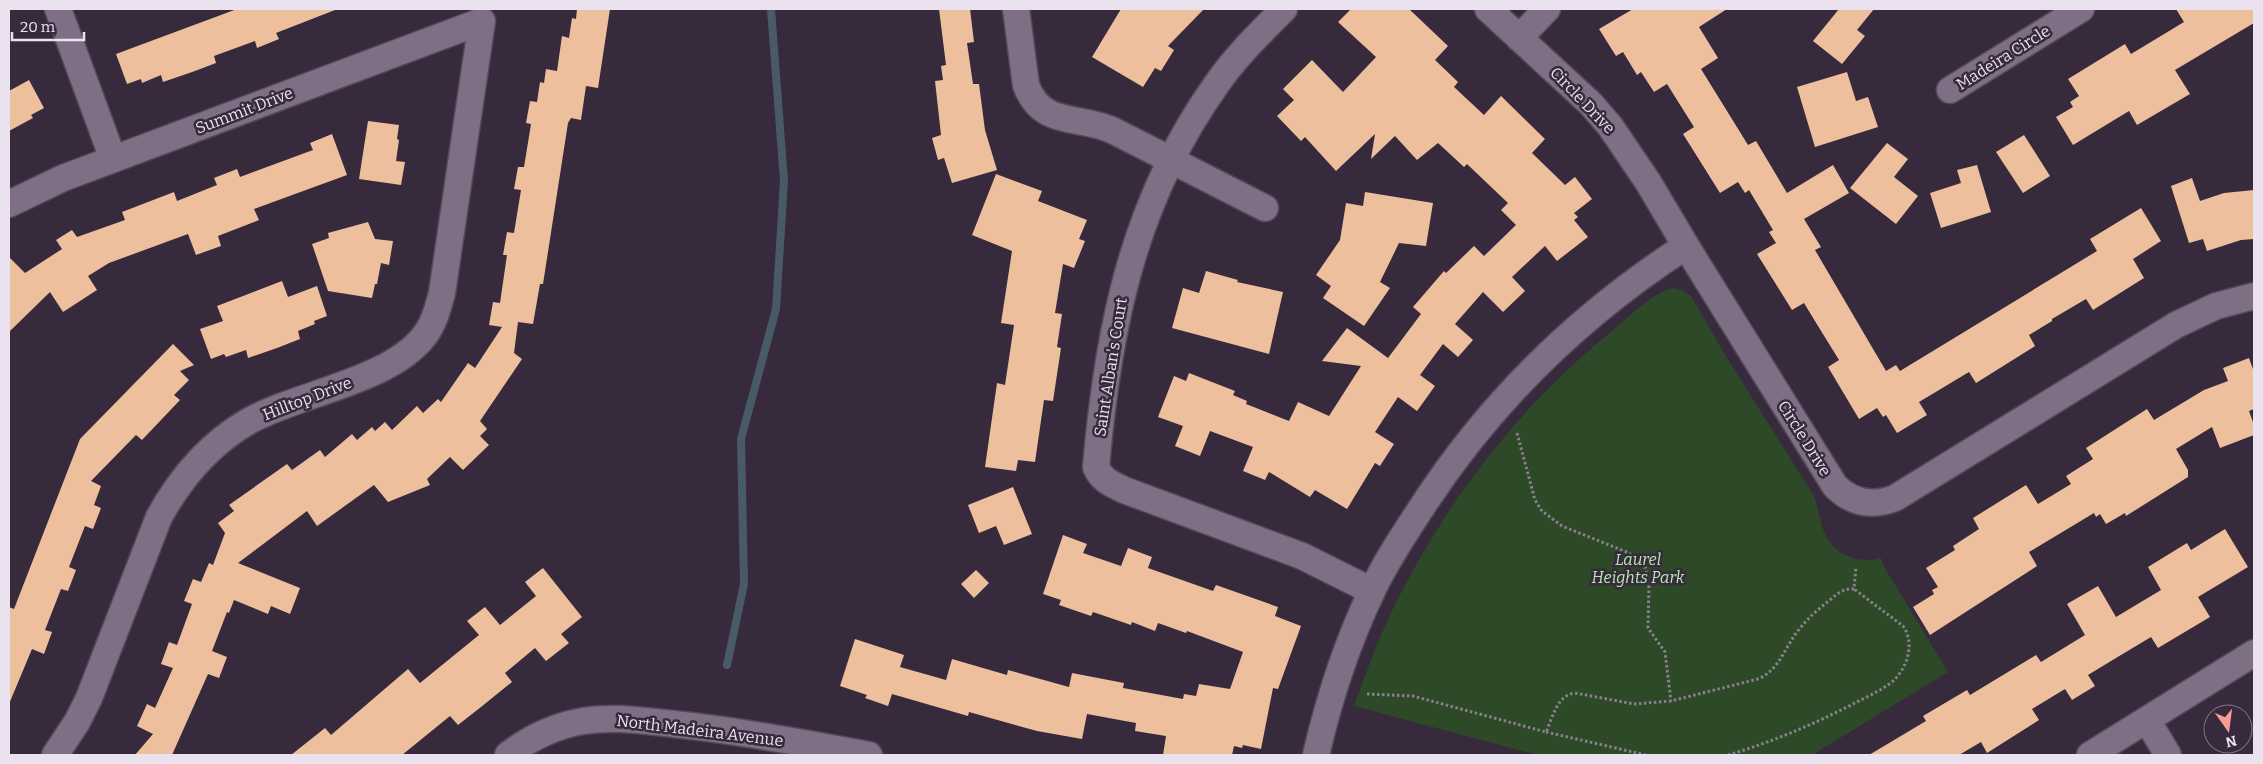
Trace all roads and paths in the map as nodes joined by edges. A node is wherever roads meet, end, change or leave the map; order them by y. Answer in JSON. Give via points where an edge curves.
{"nodes":[{"id":1,"x":58,"y":9,"type":"edge"},
{"id":2,"x":1016,"y":9,"type":"edge"},
{"id":3,"x":1284,"y":9,"type":"edge"},
{"id":4,"x":1488,"y":9,"type":"edge"},
{"id":5,"x":1547,"y":9,"type":"edge"},
{"id":6,"x":2081,"y":9,"type":"edge"},
{"id":7,"x":482,"y":21,"type":"joint"},
{"id":8,"x":1519,"y":38,"type":"junction"},
{"id":9,"x":1950,"y":90,"type":"dead end"},
{"id":10,"x":113,"y":159,"type":"junction"},
{"id":11,"x":1172,"y":159,"type":"junction"},
{"id":12,"x":9,"y":204,"type":"edge"},
{"id":13,"x":1265,"y":208,"type":"dead end"},
{"id":14,"x":1686,"y":246,"type":"junction"},
{"id":15,"x":2254,"y":296,"type":"edge"},
{"id":16,"x":1517,"y":433,"type":"dead end"},
{"id":17,"x":1856,"y":567,"type":"dead end"},
{"id":18,"x":1854,"y":589,"type":"junction"},
{"id":19,"x":1372,"y":591,"type":"junction"},
{"id":20,"x":2254,"y":653,"type":"edge"},
{"id":21,"x":1367,"y":694,"type":"dead end"},
{"id":22,"x":1671,"y":701,"type":"junction"},
{"id":23,"x":2147,"y":720,"type":"junction"},
{"id":24,"x":1546,"y":732,"type":"junction"},
{"id":25,"x":55,"y":755,"type":"edge"},
{"id":26,"x":508,"y":755,"type":"edge"},
{"id":27,"x":869,"y":755,"type":"edge"},
{"id":28,"x":1316,"y":755,"type":"edge"},
{"id":29,"x":1646,"y":755,"type":"edge"},
{"id":30,"x":1728,"y":755,"type":"edge"},
{"id":31,"x":2090,"y":755,"type":"edge"},
{"id":32,"x":2168,"y":755,"type":"edge"}],
"edges":[{"from":1,"to":10,"type":"street"},
{"from":2,"to":11,"type":"street","via":[[1026,85],[1041,110],[1056,117],[1099,125]]},
{"from":3,"to":11,"type":"street","name":"Saint Alban's Court","via":[[1217,84]]},
{"from":4,"to":8,"type":"street","name":"Circle Drive"},
{"from":5,"to":8,"type":"street"},
{"from":6,"to":9,"type":"street","name":"Madeira Circle"},
{"from":7,"to":10,"type":"street","name":"Summit Drive"},
{"from":7,"to":25,"type":"street","name":"Hilltop Drive","via":[[442,293],[425,335],[415,346],[385,366],[248,422],[197,461],[159,517],[89,698],[70,735]]},
{"from":8,"to":14,"type":"street","name":"Circle Drive","via":[[1591,104],[1610,126]]},
{"from":10,"to":12,"type":"street","name":"Summit Drive","via":[[35,190]]},
{"from":11,"to":13,"type":"street"},
{"from":11,"to":19,"type":"street","name":"Saint Alban's Court","via":[[1143,224],[1120,296],[1099,437],[1096,467],[1099,474],[1124,490],[1302,556]]},
{"from":14,"to":15,"type":"street","name":"Circle Drive","via":[[1835,486],[1844,495],[1866,503],[1895,498],[2190,318],[2216,306]]},
{"from":14,"to":19,"type":"street","via":[[1589,317],[1501,402],[1436,485]]},
{"from":16,"to":22,"type":"path","via":[[1535,500],[1542,511],[1562,526],[1629,553],[1645,567],[1649,582],[1648,628],[1664,652]]},
{"from":17,"to":18,"type":"path"},
{"from":18,"to":22,"type":"path","via":[[1842,590],[1811,614],[1795,634],[1780,662],[1764,676]]},
{"from":18,"to":30,"type":"path","via":[[1906,630],[1909,652],[1897,677],[1815,724]]},
{"from":19,"to":28,"type":"street","via":[[1338,677]]},
{"from":20,"to":23,"type":"street"},
{"from":21,"to":24,"type":"path","via":[[1413,696]]},
{"from":22,"to":24,"type":"path","via":[[1634,704],[1567,694]]},
{"from":23,"to":31,"type":"street"},
{"from":23,"to":32,"type":"street"},
{"from":24,"to":29,"type":"path"},
{"from":26,"to":27,"type":"street","name":"North Madeira Avenue","via":[[544,732],[585,721],[608,719],[742,732]]}]}
